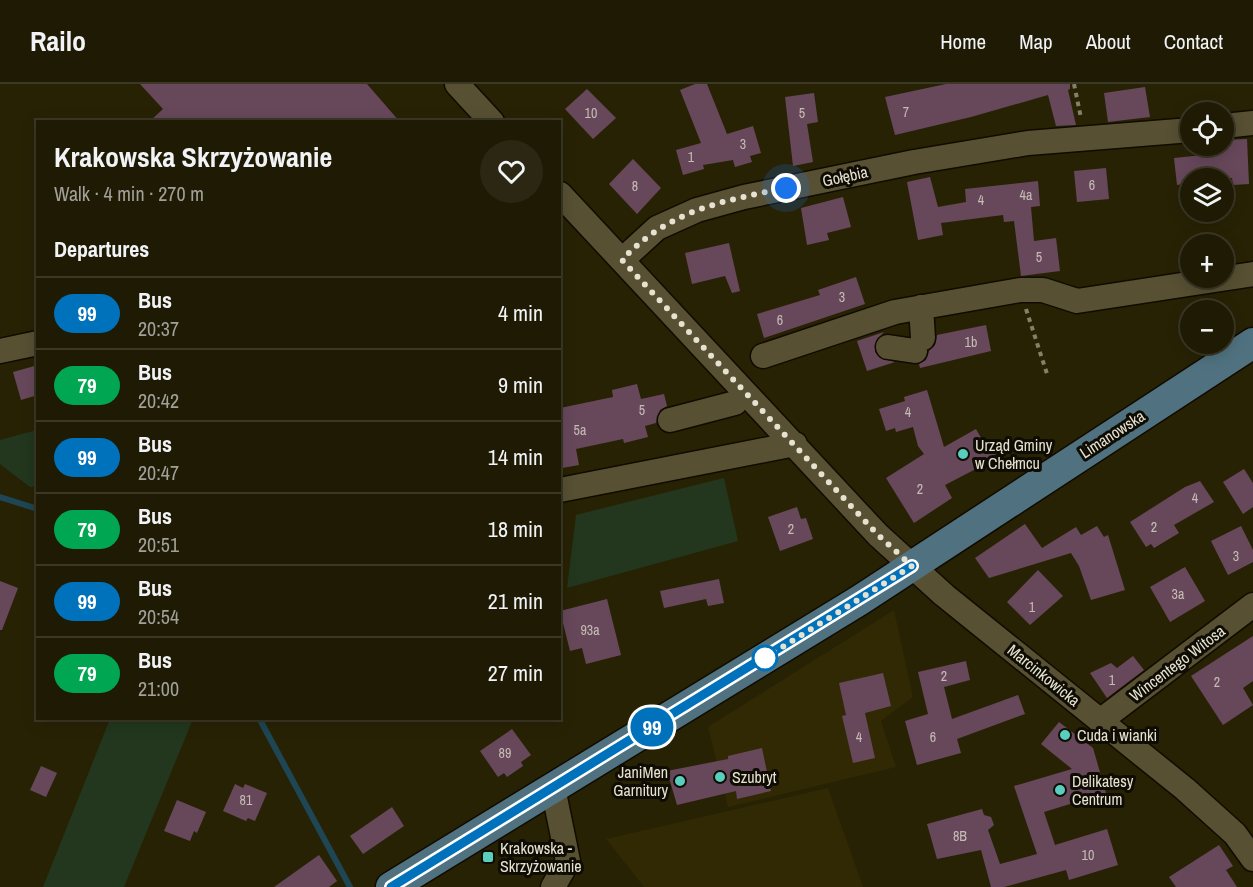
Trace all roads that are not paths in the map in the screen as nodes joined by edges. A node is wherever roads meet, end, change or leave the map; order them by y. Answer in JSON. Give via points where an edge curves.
{"nodes":[{"id":1,"x":458,"y":84,"type":"edge"},
{"id":2,"x":490,"y":120,"type":"edge"},
{"id":3,"x":1253,"y":123,"type":"edge"},
{"id":4,"x":1234,"y":125,"type":"edge"},
{"id":5,"x":1180,"y":131,"type":"edge"},
{"id":6,"x":565,"y":210,"type":"edge"},
{"id":7,"x":622,"y":260,"type":"junction"},
{"id":8,"x":1253,"y":274,"type":"edge"},
{"id":9,"x":921,"y":307,"type":"junction"},
{"id":10,"x":36,"y":342,"type":"edge"},
{"id":11,"x":1253,"y":343,"type":"edge"},
{"id":12,"x":888,"y":347,"type":"dead end"},
{"id":13,"x":0,"y":351,"type":"edge"},
{"id":14,"x":763,"y":356,"type":"dead end"},
{"id":15,"x":735,"y":404,"type":"dead end"},
{"id":16,"x":670,"y":420,"type":"dead end"},
{"id":17,"x":795,"y":444,"type":"junction"},
{"id":18,"x":561,"y":490,"type":"edge"},
{"id":19,"x":912,"y":566,"type":"junction"},
{"id":20,"x":1253,"y":605,"type":"edge"},
{"id":21,"x":1100,"y":721,"type":"junction"},
{"id":22,"x":553,"y":788,"type":"junction"},
{"id":23,"x":1253,"y":859,"type":"edge"},
{"id":24,"x":405,"y":883,"type":"edge"},
{"id":25,"x":554,"y":887,"type":"edge"}],
"edges":[{"from":1,"to":2,"type":"street"},
{"from":3,"to":4,"type":"street"},
{"from":5,"to":7,"type":"street","name":"Gołębia","via":[[1028,143],[744,197],[698,210],[657,228]]},
{"from":6,"to":7,"type":"street","name":"Marcinkowicka"},
{"from":7,"to":17,"type":"street","name":"Marcinkowicka"},
{"from":8,"to":9,"type":"street","via":[[1077,301],[1043,290],[1020,290]]},
{"from":9,"to":12,"type":"street","via":[[919,345]]},
{"from":9,"to":14,"type":"street"},
{"from":10,"to":13,"type":"street"},
{"from":11,"to":19,"type":"main road","name":"Limanowska"},
{"from":15,"to":16,"type":"street"},
{"from":17,"to":18,"type":"street"},
{"from":17,"to":19,"type":"street","name":"Marcinkowicka","via":[[878,535]]},
{"from":19,"to":21,"type":"street","name":"Marcinkowicka"},
{"from":19,"to":22,"type":"main road","name":"Limanowska"},
{"from":20,"to":21,"type":"street","name":"Wincentego Witosa"},
{"from":21,"to":23,"type":"street","name":"Marcinkowicka","via":[[1235,834]]},
{"from":22,"to":24,"type":"main road","name":"Limanowska"},
{"from":22,"to":25,"type":"street","via":[[567,861]]}]}
